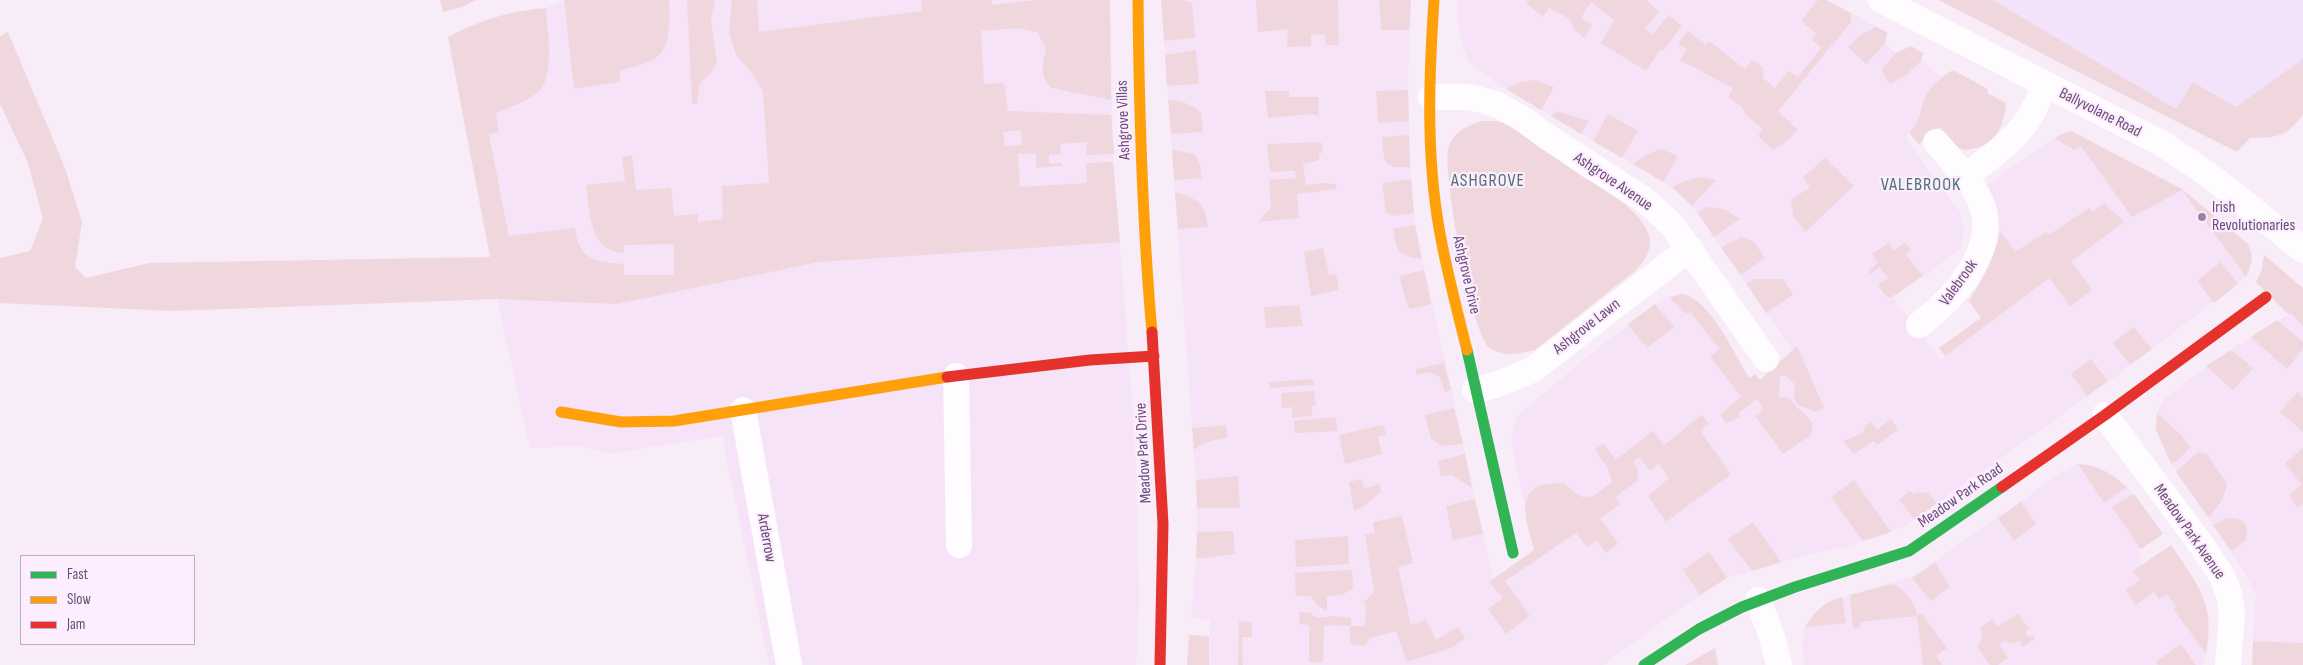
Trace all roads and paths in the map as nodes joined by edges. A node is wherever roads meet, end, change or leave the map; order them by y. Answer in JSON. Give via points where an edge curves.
{"nodes":[{"id":1,"x":1138,"y":0,"type":"edge"},
{"id":2,"x":1434,"y":0,"type":"edge"},
{"id":3,"x":1881,"y":0,"type":"edge"},
{"id":4,"x":2045,"y":84,"type":"junction"},
{"id":5,"x":1432,"y":97,"type":"junction"},
{"id":6,"x":1936,"y":142,"type":"dead end"},
{"id":7,"x":1964,"y":177,"type":"junction"},
{"id":8,"x":1144,"y":240,"type":"joint"},
{"id":9,"x":1690,"y":248,"type":"junction"},
{"id":10,"x":2303,"y":250,"type":"edge"},
{"id":11,"x":2266,"y":298,"type":"dead end"},
{"id":12,"x":1919,"y":325,"type":"dead end"},
{"id":13,"x":1154,"y":356,"type":"junction"},
{"id":14,"x":1766,"y":358,"type":"dead end"},
{"id":15,"x":956,"y":376,"type":"junction"},
{"id":16,"x":1475,"y":390,"type":"junction"},
{"id":17,"x":743,"y":410,"type":"junction"},
{"id":18,"x":562,"y":412,"type":"dead end"},
{"id":19,"x":2105,"y":415,"type":"junction"},
{"id":20,"x":959,"y":546,"type":"dead end"},
{"id":21,"x":1513,"y":553,"type":"dead end"},
{"id":22,"x":1758,"y":600,"type":"junction"},
{"id":23,"x":788,"y":665,"type":"edge"},
{"id":24,"x":1160,"y":665,"type":"edge"},
{"id":25,"x":1644,"y":665,"type":"edge"},
{"id":26,"x":1779,"y":665,"type":"edge"},
{"id":27,"x":2228,"y":665,"type":"edge"}],
"edges":[{"from":1,"to":8,"type":"street","name":"Ashgrove Villas"},
{"from":2,"to":5,"type":"street","name":"Ashgrove Drive"},
{"from":3,"to":4,"type":"street","name":"Ballyvolane Road"},
{"from":4,"to":7,"type":"street","via":[[2020,131]]},
{"from":4,"to":10,"type":"street","name":"Ballyvolane Road","via":[[2161,144],[2209,175]]},
{"from":5,"to":9,"type":"street","name":"Ashgrove Avenue","via":[[1468,97],[1496,104],[1523,119],[1646,201],[1673,226]]},
{"from":5,"to":16,"type":"street","name":"Ashgrove Drive","via":[[1433,194]]},
{"from":6,"to":7,"type":"street","name":"Valebrook"},
{"from":7,"to":12,"type":"street","name":"Valebrook","via":[[1980,201],[1985,228],[1981,251],[1970,272],[1940,309]]},
{"from":8,"to":13,"type":"street","name":"Meadow Park Drive"},
{"from":9,"to":14,"type":"street","name":"Ashgrove Avenue"},
{"from":9,"to":16,"type":"street","name":"Ashgrove Lawn","via":[[1532,370],[1496,386]]},
{"from":11,"to":19,"type":"street","name":"Meadow Park Road"},
{"from":13,"to":15,"type":"street"},
{"from":13,"to":24,"type":"street","name":"Meadow Park Drive","via":[[1164,524]]},
{"from":15,"to":17,"type":"street"},
{"from":15,"to":20,"type":"street"},
{"from":16,"to":21,"type":"street","name":"Ashgrove Drive"},
{"from":17,"to":18,"type":"street","via":[[674,421],[621,422]]},
{"from":17,"to":23,"type":"street","name":"Arderrow"},
{"from":19,"to":22,"type":"street","name":"Meadow Park Road","via":[[1909,552]]},
{"from":19,"to":27,"type":"street","name":"Meadow Park Avenue","via":[[2222,576],[2230,594],[2232,613]]},
{"from":22,"to":25,"type":"street","name":"Meadow Park Road","via":[[1715,619]]},
{"from":22,"to":26,"type":"street"}]}
